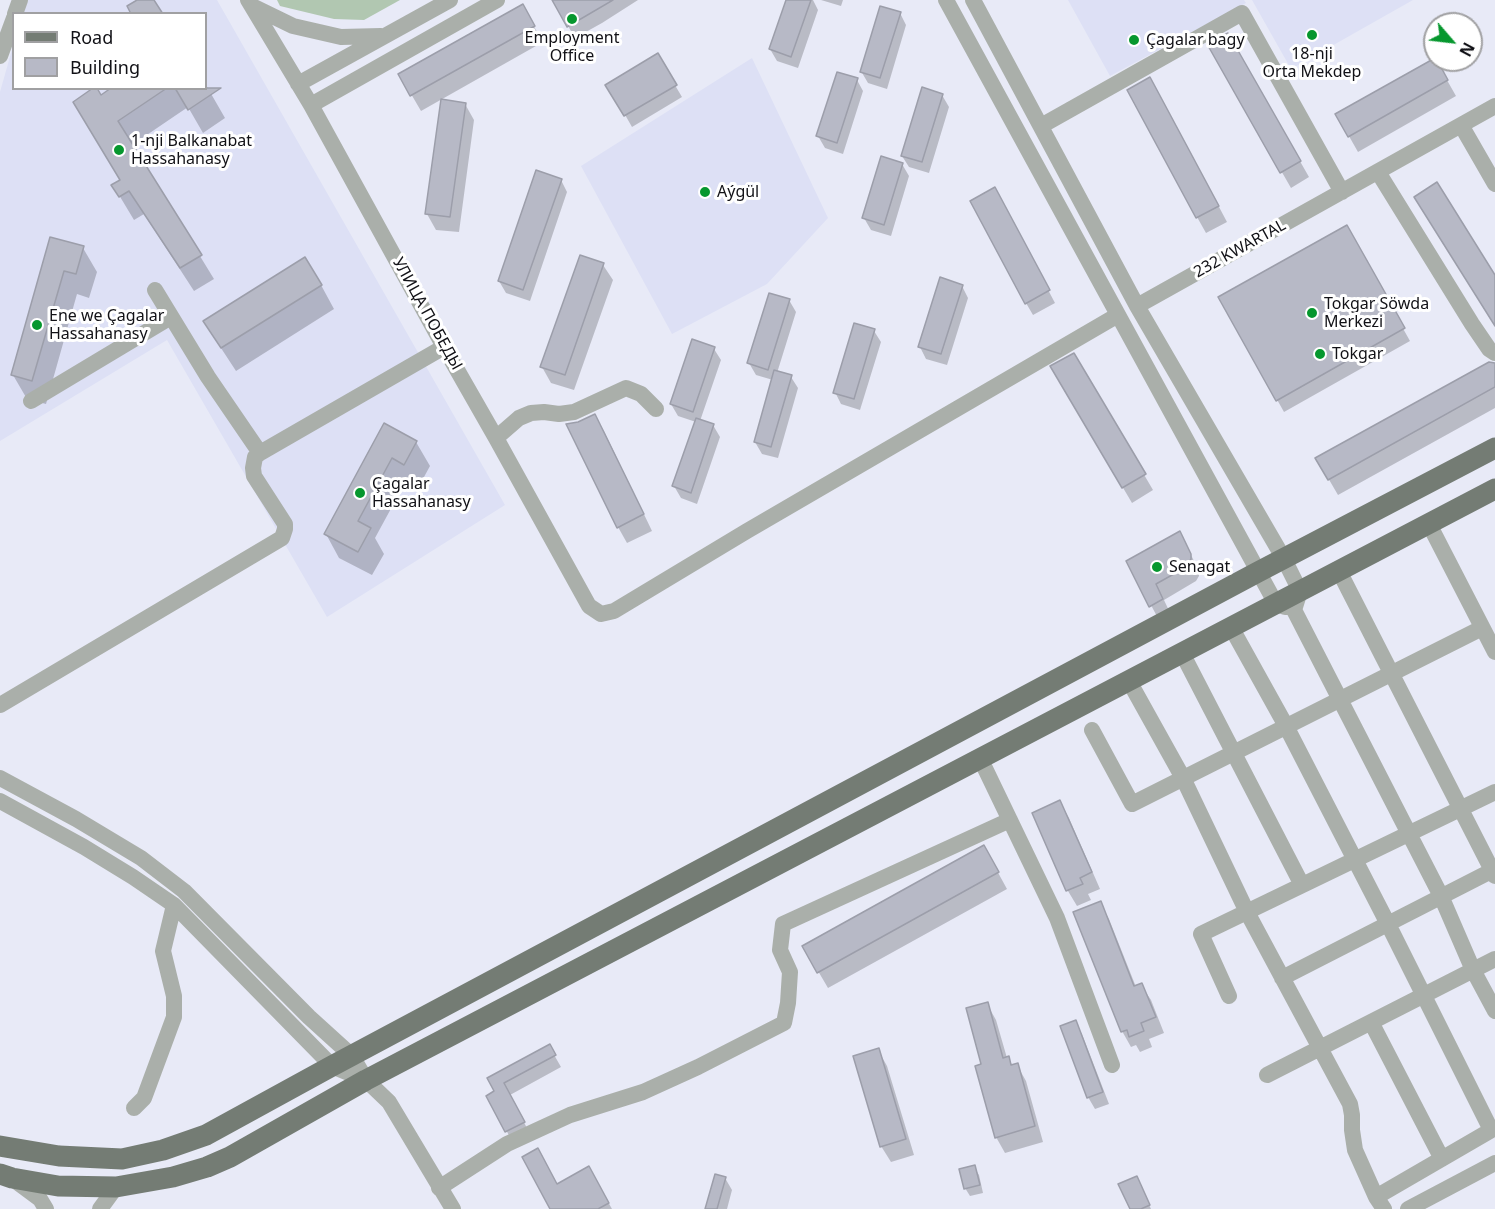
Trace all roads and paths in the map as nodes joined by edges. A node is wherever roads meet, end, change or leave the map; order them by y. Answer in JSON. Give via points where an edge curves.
{"nodes":[{"id":1,"x":450,"y":0,"type":"edge"},
{"id":2,"x":497,"y":0,"type":"edge"},
{"id":3,"x":946,"y":0,"type":"edge"},
{"id":4,"x":974,"y":0,"type":"edge"},
{"id":5,"x":250,"y":3,"type":"edge"},
{"id":6,"x":1238,"y":6,"type":"edge"},
{"id":7,"x":12,"y":23,"type":"edge"},
{"id":8,"x":385,"y":36,"type":"junction"},
{"id":9,"x":0,"y":56,"type":"edge"},
{"id":10,"x":298,"y":84,"type":"junction"},
{"id":11,"x":311,"y":105,"type":"junction"},
{"id":12,"x":1495,"y":106,"type":"edge"},
{"id":13,"x":1461,"y":125,"type":"junction"},
{"id":14,"x":1041,"y":126,"type":"junction"},
{"id":15,"x":1378,"y":172,"type":"junction"},
{"id":16,"x":1495,"y":184,"type":"edge"},
{"id":17,"x":1342,"y":192,"type":"junction"},
{"id":18,"x":155,"y":290,"type":"dead end"},
{"id":19,"x":1137,"y":306,"type":"junction"},
{"id":20,"x":1118,"y":315,"type":"junction"},
{"id":21,"x":171,"y":317,"type":"junction"},
{"id":22,"x":444,"y":347,"type":"junction"},
{"id":23,"x":1495,"y":353,"type":"edge"},
{"id":24,"x":31,"y":401,"type":"dead end"},
{"id":25,"x":656,"y":409,"type":"dead end"},
{"id":26,"x":496,"y":438,"type":"junction"},
{"id":27,"x":1495,"y":448,"type":"edge"},
{"id":28,"x":260,"y":453,"type":"junction"},
{"id":29,"x":1495,"y":489,"type":"edge"},
{"id":30,"x":1429,"y":524,"type":"junction"},
{"id":31,"x":1284,"y":559,"type":"junction"},
{"id":32,"x":1339,"y":571,"type":"junction"},
{"id":33,"x":1258,"y":572,"type":"junction"},
{"id":34,"x":1290,"y":602,"type":"junction"},
{"id":35,"x":1231,"y":627,"type":"junction"},
{"id":36,"x":1482,"y":628,"type":"junction"},
{"id":37,"x":1495,"y":652,"type":"edge"},
{"id":38,"x":1182,"y":653,"type":"junction"},
{"id":39,"x":1391,"y":674,"type":"junction"},
{"id":40,"x":1129,"y":681,"type":"junction"},
{"id":41,"x":1340,"y":699,"type":"junction"},
{"id":42,"x":0,"y":705,"type":"edge"},
{"id":43,"x":1286,"y":726,"type":"junction"},
{"id":44,"x":1092,"y":730,"type":"dead end"},
{"id":45,"x":1234,"y":753,"type":"junction"},
{"id":46,"x":980,"y":758,"type":"junction"},
{"id":47,"x":0,"y":778,"type":"edge"},
{"id":48,"x":1183,"y":778,"type":"junction"},
{"id":49,"x":1495,"y":792,"type":"edge"},
{"id":50,"x":0,"y":801,"type":"edge"},
{"id":51,"x":1461,"y":808,"type":"junction"},
{"id":52,"x":1010,"y":820,"type":"junction"},
{"id":53,"x":1408,"y":834,"type":"junction"},
{"id":54,"x":1354,"y":860,"type":"junction"},
{"id":55,"x":1494,"y":871,"type":"edge"},
{"id":56,"x":1302,"y":885,"type":"junction"},
{"id":57,"x":1442,"y":896,"type":"junction"},
{"id":58,"x":174,"y":905,"type":"junction"},
{"id":59,"x":1247,"y":912,"type":"junction"},
{"id":60,"x":1388,"y":924,"type":"junction"},
{"id":61,"x":1495,"y":959,"type":"edge"},
{"id":62,"x":1473,"y":970,"type":"junction"},
{"id":63,"x":1282,"y":978,"type":"junction"},
{"id":64,"x":1423,"y":995,"type":"junction"},
{"id":65,"x":1229,"y":996,"type":"dead end"},
{"id":66,"x":1495,"y":1011,"type":"edge"},
{"id":67,"x":1371,"y":1022,"type":"junction"},
{"id":68,"x":1319,"y":1048,"type":"junction"},
{"id":69,"x":352,"y":1056,"type":"junction"},
{"id":70,"x":1112,"y":1065,"type":"dead end"},
{"id":71,"x":332,"y":1066,"type":"junction"},
{"id":72,"x":1267,"y":1075,"type":"dead end"},
{"id":73,"x":366,"y":1080,"type":"junction"},
{"id":74,"x":134,"y":1108,"type":"dead end"},
{"id":75,"x":1493,"y":1129,"type":"edge"},
{"id":76,"x":0,"y":1146,"type":"edge"},
{"id":77,"x":1442,"y":1159,"type":"junction"},
{"id":78,"x":1495,"y":1163,"type":"edge"},
{"id":79,"x":6,"y":1176,"type":"edge"},
{"id":80,"x":116,"y":1187,"type":"junction"},
{"id":81,"x":439,"y":1188,"type":"junction"},
{"id":82,"x":1380,"y":1203,"type":"edge"},
{"id":83,"x":46,"y":1209,"type":"edge"},
{"id":84,"x":100,"y":1209,"type":"edge"},
{"id":85,"x":453,"y":1209,"type":"edge"},
{"id":86,"x":1408,"y":1209,"type":"edge"}],
"edges":[{"from":1,"to":8,"type":"street"},
{"from":2,"to":11,"type":"street"},
{"from":3,"to":20,"type":"street"},
{"from":4,"to":14,"type":"street"},
{"from":5,"to":8,"type":"street","via":[[293,26],[341,37]]},
{"from":5,"to":10,"type":"street","name":"УЛИЦА ПОБЕДЫ"},
{"from":6,"to":14,"type":"street"},
{"from":6,"to":17,"type":"street"},
{"from":7,"to":9,"type":"street"},
{"from":8,"to":10,"type":"street"},
{"from":10,"to":11,"type":"street","name":"УЛИЦА ПОБЕДЫ"},
{"from":11,"to":22,"type":"street","name":"УЛИЦА ПОБЕДЫ"},
{"from":12,"to":13,"type":"street","name":"232 KWARTAL"},
{"from":13,"to":15,"type":"street","name":"232 KWARTAL"},
{"from":13,"to":16,"type":"street"},
{"from":14,"to":19,"type":"street"},
{"from":15,"to":17,"type":"street","name":"232 KWARTAL"},
{"from":15,"to":23,"type":"street","via":[[1472,324]]},
{"from":17,"to":19,"type":"street","name":"232 KWARTAL"},
{"from":18,"to":21,"type":"street"},
{"from":19,"to":31,"type":"street"},
{"from":20,"to":26,"type":"street","name":"УЛИЦА ПОБЕДЫ","via":[[614,611],[601,614],[588,606]]},
{"from":20,"to":33,"type":"street"},
{"from":21,"to":24,"type":"street"},
{"from":21,"to":28,"type":"street"},
{"from":22,"to":26,"type":"street","name":"УЛИЦА ПОБЕДЫ"},
{"from":22,"to":28,"type":"street"},
{"from":25,"to":26,"type":"street","via":[[641,394],[626,388],[574,412],[531,413]]},
{"from":27,"to":31,"type":"main road"},
{"from":28,"to":42,"type":"street","via":[[253,461],[254,476],[285,524],[282,538]]},
{"from":29,"to":30,"type":"main road"},
{"from":30,"to":32,"type":"main road"},
{"from":30,"to":36,"type":"street"},
{"from":31,"to":33,"type":"main road"},
{"from":31,"to":34,"type":"street"},
{"from":32,"to":34,"type":"main road"},
{"from":32,"to":39,"type":"street"},
{"from":33,"to":34,"type":"street"},
{"from":33,"to":69,"type":"main road"},
{"from":34,"to":35,"type":"main road"},
{"from":34,"to":41,"type":"street"},
{"from":35,"to":38,"type":"main road"},
{"from":35,"to":43,"type":"street"},
{"from":36,"to":37,"type":"street"},
{"from":36,"to":39,"type":"street"},
{"from":38,"to":40,"type":"main road"},
{"from":38,"to":45,"type":"street"},
{"from":39,"to":41,"type":"street"},
{"from":39,"to":51,"type":"street"},
{"from":40,"to":46,"type":"main road"},
{"from":40,"to":48,"type":"street"},
{"from":41,"to":43,"type":"street"},
{"from":41,"to":53,"type":"street"},
{"from":43,"to":45,"type":"street"},
{"from":43,"to":54,"type":"street"},
{"from":44,"to":48,"type":"street","via":[[1132,804]]},
{"from":45,"to":48,"type":"street"},
{"from":45,"to":56,"type":"street"},
{"from":46,"to":52,"type":"street"},
{"from":46,"to":73,"type":"main road"},
{"from":47,"to":69,"type":"street","via":[[141,858],[192,900]]},
{"from":48,"to":59,"type":"street"},
{"from":49,"to":51,"type":"street"},
{"from":50,"to":58,"type":"street","via":[[84,847]]},
{"from":51,"to":53,"type":"street"},
{"from":51,"to":55,"type":"street"},
{"from":52,"to":70,"type":"street","via":[[1057,918]]},
{"from":52,"to":81,"type":"street","via":[[783,924],[780,950],[790,972],[784,1023],[643,1092],[570,1115],[507,1144]]},
{"from":53,"to":54,"type":"street"},
{"from":53,"to":57,"type":"street"},
{"from":54,"to":56,"type":"street"},
{"from":54,"to":60,"type":"street"},
{"from":55,"to":57,"type":"street"},
{"from":56,"to":59,"type":"street"},
{"from":57,"to":60,"type":"street"},
{"from":57,"to":62,"type":"street"},
{"from":58,"to":71,"type":"street"},
{"from":58,"to":74,"type":"street","via":[[163,951],[174,996],[174,1017],[144,1098]]},
{"from":59,"to":63,"type":"street"},
{"from":59,"to":65,"type":"street","via":[[1201,934]]},
{"from":60,"to":63,"type":"street"},
{"from":60,"to":64,"type":"street"},
{"from":61,"to":62,"type":"street"},
{"from":62,"to":64,"type":"street"},
{"from":62,"to":66,"type":"street"},
{"from":63,"to":68,"type":"street"},
{"from":64,"to":67,"type":"street"},
{"from":64,"to":75,"type":"street"},
{"from":67,"to":68,"type":"street"},
{"from":67,"to":77,"type":"street"},
{"from":68,"to":72,"type":"street"},
{"from":68,"to":82,"type":"street","via":[[1350,1104],[1355,1150]]},
{"from":69,"to":71,"type":"main road"},
{"from":69,"to":73,"type":"street"},
{"from":71,"to":73,"type":"street"},
{"from":71,"to":76,"type":"main road","via":[[206,1135],[163,1150],[122,1159],[59,1156]]},
{"from":73,"to":80,"type":"main road","via":[[207,1167]]},
{"from":73,"to":81,"type":"street","via":[[389,1102]]},
{"from":75,"to":77,"type":"street"},
{"from":77,"to":82,"type":"street"},
{"from":78,"to":86,"type":"street"},
{"from":79,"to":80,"type":"main road","via":[[58,1186]]},
{"from":79,"to":83,"type":"street","via":[[40,1199]]},
{"from":80,"to":84,"type":"street"},
{"from":81,"to":85,"type":"street"}]}
